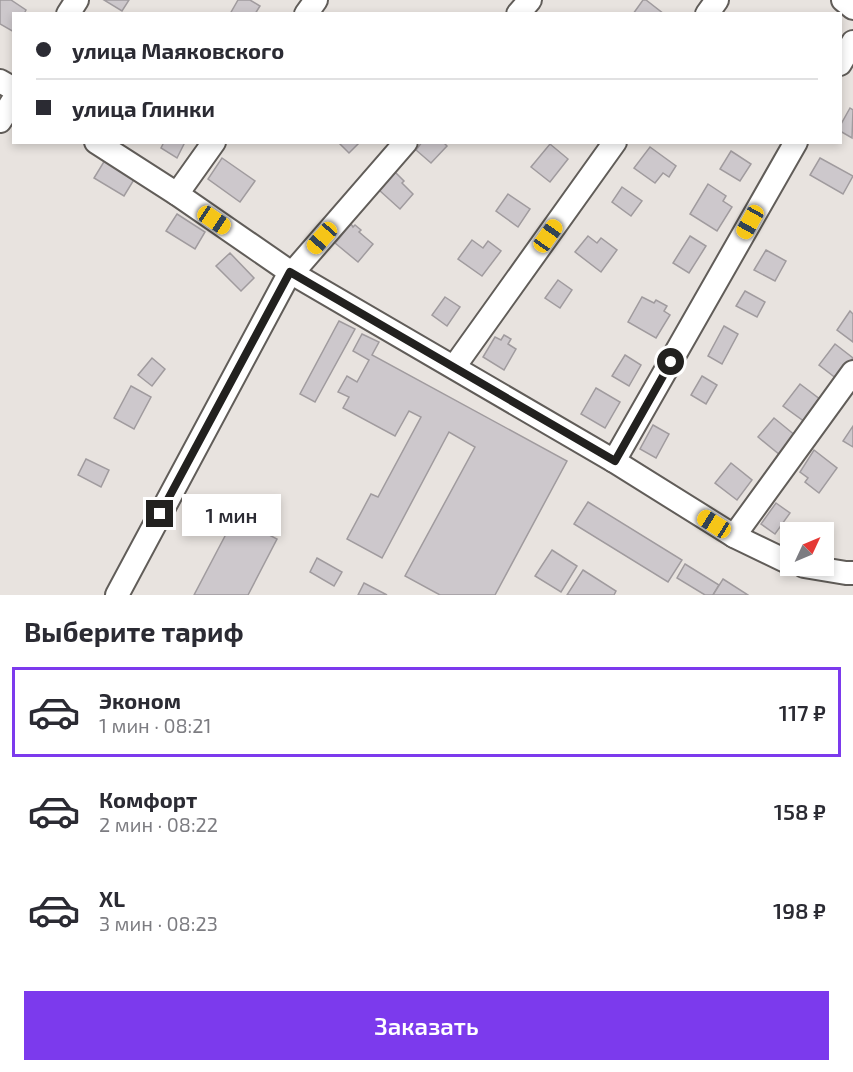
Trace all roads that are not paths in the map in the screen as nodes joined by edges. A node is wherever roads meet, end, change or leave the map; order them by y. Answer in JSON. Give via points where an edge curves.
{"nodes":[{"id":1,"x":530,"y":0,"type":"edge"},
{"id":2,"x":843,"y":0,"type":"edge"},
{"id":3,"x":853,"y":8,"type":"edge"},
{"id":4,"x":520,"y":12,"type":"edge"},
{"id":5,"x":853,"y":42,"type":"edge"},
{"id":6,"x":842,"y":61,"type":"edge"},
{"id":7,"x":12,"y":102,"type":"edge"},
{"id":8,"x":0,"y":121,"type":"edge"},
{"id":9,"x":99,"y":144,"type":"edge"},
{"id":10,"x":213,"y":144,"type":"edge"},
{"id":11,"x":404,"y":144,"type":"edge"},
{"id":12,"x":614,"y":144,"type":"edge"},
{"id":13,"x":795,"y":144,"type":"edge"},
{"id":14,"x":177,"y":194,"type":"junction"},
{"id":15,"x":290,"y":272,"type":"junction"},
{"id":16,"x":454,"y":368,"type":"junction"},
{"id":17,"x":853,"y":372,"type":"edge"},
{"id":18,"x":615,"y":461,"type":"junction"},
{"id":19,"x":734,"y":536,"type":"junction"},
{"id":20,"x":780,"y":558,"type":"edge"},
{"id":21,"x":834,"y":571,"type":"edge"},
{"id":22,"x":853,"y":573,"type":"edge"},
{"id":23,"x":117,"y":595,"type":"edge"}],
"edges":[{"from":1,"to":4,"type":"street"},
{"from":2,"to":3,"type":"street"},
{"from":5,"to":6,"type":"street"},
{"from":7,"to":8,"type":"street"},
{"from":9,"to":14,"type":"street"},
{"from":10,"to":14,"type":"street"},
{"from":11,"to":15,"type":"street"},
{"from":12,"to":16,"type":"street"},
{"from":13,"to":18,"type":"street"},
{"from":14,"to":15,"type":"street"},
{"from":15,"to":16,"type":"street"},
{"from":15,"to":23,"type":"street"},
{"from":16,"to":18,"type":"street"},
{"from":17,"to":19,"type":"street"},
{"from":18,"to":19,"type":"street"},
{"from":19,"to":20,"type":"street"},
{"from":21,"to":22,"type":"street"}]}
